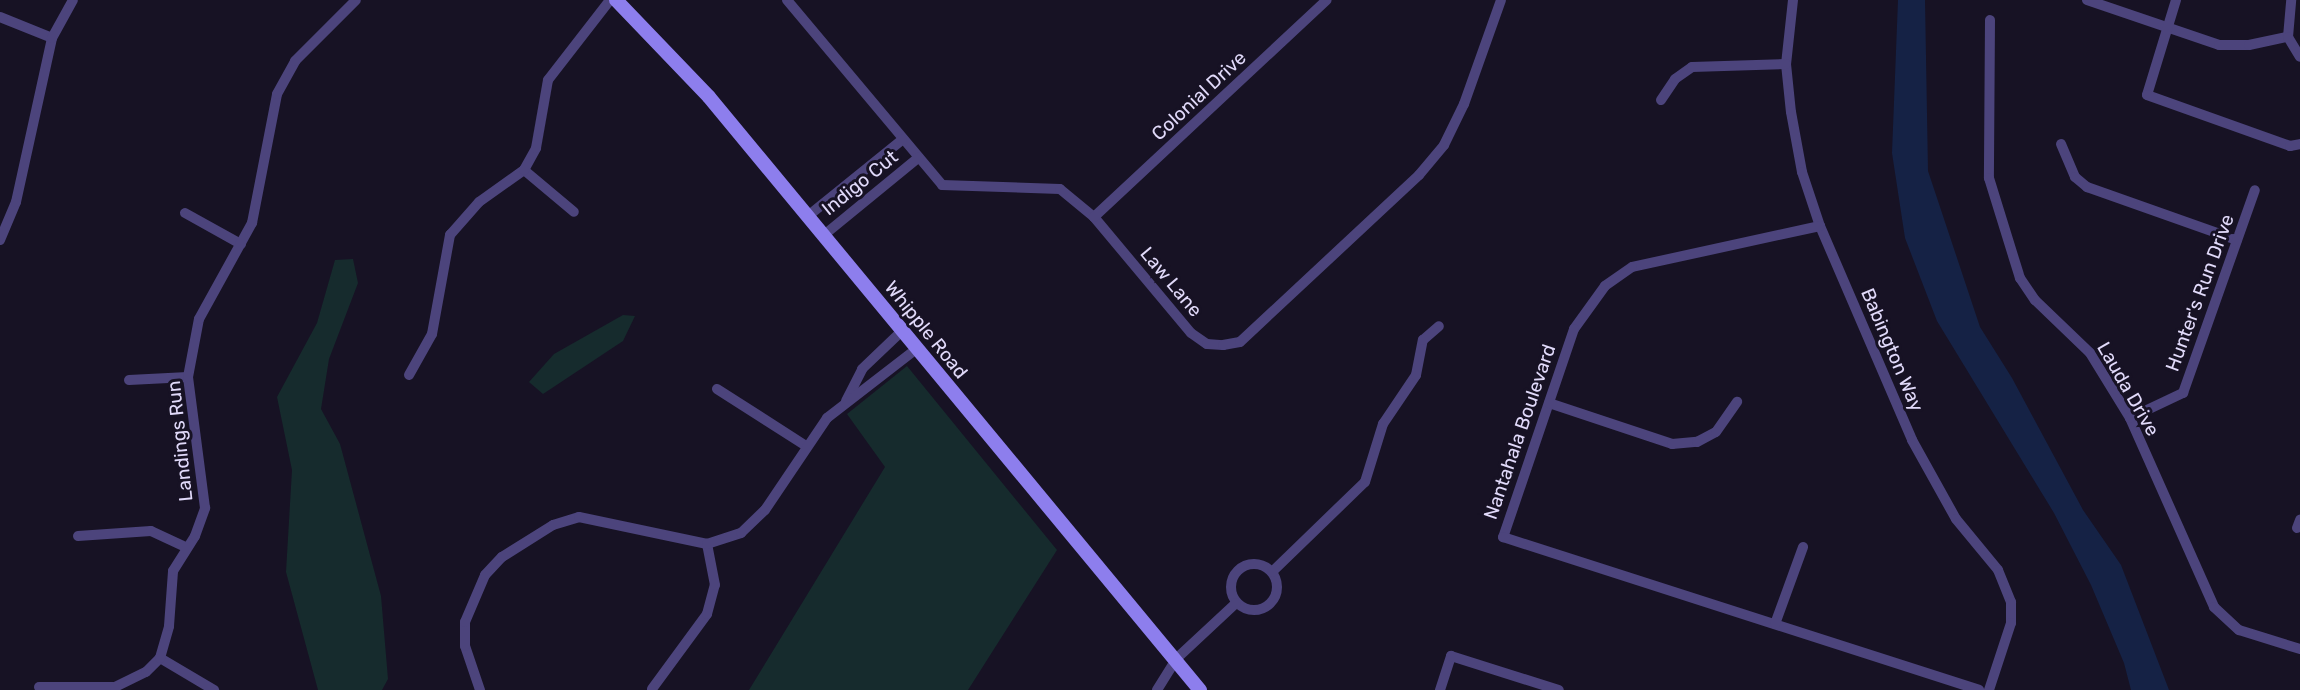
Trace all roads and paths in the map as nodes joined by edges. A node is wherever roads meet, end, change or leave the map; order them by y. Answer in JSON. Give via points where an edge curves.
{"nodes":[{"id":1,"x":73,"y":0,"type":"edge"},
{"id":2,"x":356,"y":0,"type":"edge"},
{"id":3,"x":610,"y":0,"type":"edge"},
{"id":4,"x":616,"y":0,"type":"edge"},
{"id":5,"x":787,"y":0,"type":"edge"},
{"id":6,"x":1327,"y":0,"type":"edge"},
{"id":7,"x":1501,"y":0,"type":"edge"},
{"id":8,"x":1793,"y":0,"type":"edge"},
{"id":9,"x":2087,"y":0,"type":"edge"},
{"id":10,"x":2176,"y":0,"type":"edge"},
{"id":11,"x":2291,"y":0,"type":"edge"},
{"id":12,"x":0,"y":17,"type":"edge"},
{"id":13,"x":1990,"y":20,"type":"dead end"},
{"id":14,"x":2167,"y":27,"type":"junction"},
{"id":15,"x":2288,"y":37,"type":"junction"},
{"id":16,"x":51,"y":38,"type":"junction"},
{"id":17,"x":2300,"y":57,"type":"edge"},
{"id":18,"x":1786,"y":64,"type":"junction"},
{"id":19,"x":1661,"y":100,"type":"dead end"},
{"id":20,"x":902,"y":139,"type":"junction"},
{"id":21,"x":2300,"y":144,"type":"edge"},
{"id":22,"x":2061,"y":145,"type":"dead end"},
{"id":23,"x":918,"y":158,"type":"junction"},
{"id":24,"x":523,"y":170,"type":"junction"},
{"id":25,"x":2256,"y":190,"type":"dead end"},
{"id":26,"x":574,"y":212,"type":"dead end"},
{"id":27,"x":185,"y":213,"type":"dead end"},
{"id":28,"x":808,"y":216,"type":"junction"},
{"id":29,"x":1094,"y":217,"type":"junction"},
{"id":30,"x":1820,"y":226,"type":"junction"},
{"id":31,"x":824,"y":235,"type":"junction"},
{"id":32,"x":0,"y":240,"type":"edge"},
{"id":33,"x":2237,"y":240,"type":"junction"},
{"id":34,"x":241,"y":244,"type":"junction"},
{"id":35,"x":1439,"y":326,"type":"dead end"},
{"id":36,"x":903,"y":330,"type":"junction"},
{"id":37,"x":915,"y":350,"type":"junction"},
{"id":38,"x":409,"y":375,"type":"dead end"},
{"id":39,"x":188,"y":377,"type":"junction"},
{"id":40,"x":130,"y":380,"type":"dead end"},
{"id":41,"x":717,"y":389,"type":"dead end"},
{"id":42,"x":1737,"y":402,"type":"dead end"},
{"id":43,"x":1549,"y":403,"type":"junction"},
{"id":44,"x":845,"y":404,"type":"junction"},
{"id":45,"x":2130,"y":418,"type":"junction"},
{"id":46,"x":806,"y":446,"type":"junction"},
{"id":47,"x":78,"y":536,"type":"dead end"},
{"id":48,"x":707,"y":544,"type":"junction"},
{"id":49,"x":185,"y":547,"type":"junction"},
{"id":50,"x":1803,"y":547,"type":"dead end"},
{"id":51,"x":1272,"y":572,"type":"junction"},
{"id":52,"x":1236,"y":603,"type":"junction"},
{"id":53,"x":1776,"y":624,"type":"junction"},
{"id":54,"x":2300,"y":649,"type":"edge"},
{"id":55,"x":160,"y":658,"type":"junction"},
{"id":56,"x":1176,"y":659,"type":"junction"},
{"id":57,"x":39,"y":687,"type":"dead end"},
{"id":58,"x":652,"y":689,"type":"edge"},
{"id":59,"x":214,"y":690,"type":"edge"},
{"id":60,"x":480,"y":690,"type":"edge"},
{"id":61,"x":1157,"y":690,"type":"edge"},
{"id":62,"x":1200,"y":690,"type":"edge"},
{"id":63,"x":1440,"y":690,"type":"edge"},
{"id":64,"x":1559,"y":690,"type":"edge"},
{"id":65,"x":1979,"y":690,"type":"edge"},
{"id":66,"x":1989,"y":690,"type":"edge"}],
"edges":[{"from":1,"to":16,"type":"street"},
{"from":2,"to":34,"type":"street","name":"Landings Run","via":[[295,61],[277,94],[252,223]]},
{"from":3,"to":24,"type":"street","via":[[548,80],[536,148]]},
{"from":4,"to":28,"type":"main road","name":"Whipple Road","via":[[709,97]]},
{"from":5,"to":20,"type":"street","name":"Law Lane"},
{"from":6,"to":29,"type":"street","name":"Colonial Drive"},
{"from":7,"to":29,"type":"street","name":"Law Lane","via":[[1464,104],[1444,145],[1419,176],[1240,342],[1207,344],[1191,333]]},
{"from":8,"to":18,"type":"street","name":"Babington Way"},
{"from":9,"to":14,"type":"street"},
{"from":10,"to":14,"type":"street"},
{"from":11,"to":15,"type":"street"},
{"from":12,"to":16,"type":"street"},
{"from":13,"to":45,"type":"street","name":"Lauda Drive","via":[[1989,177],[2005,238],[2020,278],[2035,300],[2091,353]]},
{"from":14,"to":15,"type":"street","via":[[2218,45],[2249,45]]},
{"from":14,"to":21,"type":"street","via":[[2147,95],[2290,146]]},
{"from":15,"to":17,"type":"street"},
{"from":16,"to":32,"type":"street","via":[[16,202]]},
{"from":18,"to":19,"type":"street","via":[[1692,67],[1675,79]]},
{"from":18,"to":30,"type":"street","name":"Babington Way","via":[[1802,172]]},
{"from":20,"to":23,"type":"street","name":"Law Lane"},
{"from":20,"to":28,"type":"street","name":"Indigo Cut"},
{"from":22,"to":33,"type":"street","via":[[2075,177],[2087,187]]},
{"from":23,"to":29,"type":"street","name":"Law Lane","via":[[942,184],[1060,189]]},
{"from":23,"to":31,"type":"street","name":"Indigo Cut"},
{"from":24,"to":26,"type":"street"},
{"from":24,"to":38,"type":"street","via":[[479,202],[450,234],[432,334]]},
{"from":25,"to":33,"type":"street","name":"Hunter's Run Drive"},
{"from":27,"to":34,"type":"street"},
{"from":28,"to":31,"type":"main road","name":"Whipple Road"},
{"from":30,"to":43,"type":"street","name":"Nantahala Boulevard","via":[[1632,267],[1618,276],[1582,313]]},
{"from":30,"to":66,"type":"street","name":"Babington Way","via":[[1912,440],[1956,519],[2006,588],[2011,623]]},
{"from":31,"to":36,"type":"main road","name":"Whipple Road"},
{"from":33,"to":45,"type":"street","name":"Hunter's Run Drive","via":[[2182,393]]},
{"from":34,"to":39,"type":"street","name":"Landings Run","via":[[199,319]]},
{"from":35,"to":51,"type":"street","via":[[1423,340],[1416,375],[1383,424],[1365,482]]},
{"from":36,"to":37,"type":"main road","name":"Whipple Road"},
{"from":36,"to":44,"type":"street","via":[[862,369]]},
{"from":37,"to":44,"type":"street"},
{"from":37,"to":56,"type":"main road","name":"Whipple Road"},
{"from":39,"to":40,"type":"street"},
{"from":39,"to":49,"type":"street","name":"Landings Run","via":[[206,491],[200,525]]},
{"from":41,"to":46,"type":"street"},
{"from":42,"to":43,"type":"street","via":[[1716,432],[1696,442],[1672,444]]},
{"from":43,"to":53,"type":"street","name":"Nantahala Boulevard","via":[[1503,537]]},
{"from":44,"to":46,"type":"street"},
{"from":45,"to":54,"type":"street","name":"Lauda Drive","via":[[2214,607],[2239,630]]},
{"from":46,"to":48,"type":"street","via":[[757,518],[741,533]]},
{"from":47,"to":49,"type":"street","via":[[151,531]]},
{"from":48,"to":58,"type":"street","via":[[715,585],[707,614]]},
{"from":48,"to":60,"type":"street","via":[[579,517],[553,525],[523,544],[485,575],[465,622],[465,646]]},
{"from":49,"to":55,"type":"street","name":"Landings Run","via":[[173,571],[169,626]]},
{"from":50,"to":53,"type":"street"},
{"from":51,"to":52,"type":"street","via":[[1252,564],[1239,570],[1230,590]]},
{"from":51,"to":52,"type":"street","via":[[1277,595],[1266,608],[1251,611]]},
{"from":52,"to":56,"type":"street"},
{"from":53,"to":65,"type":"street","name":"Nantahala Boulevard"},
{"from":55,"to":57,"type":"street","via":[[146,672],[115,687]]},
{"from":55,"to":59,"type":"street"},
{"from":56,"to":61,"type":"street"},
{"from":56,"to":62,"type":"main road","name":"Whipple Road"},
{"from":63,"to":64,"type":"street","via":[[1451,656]]}]}
